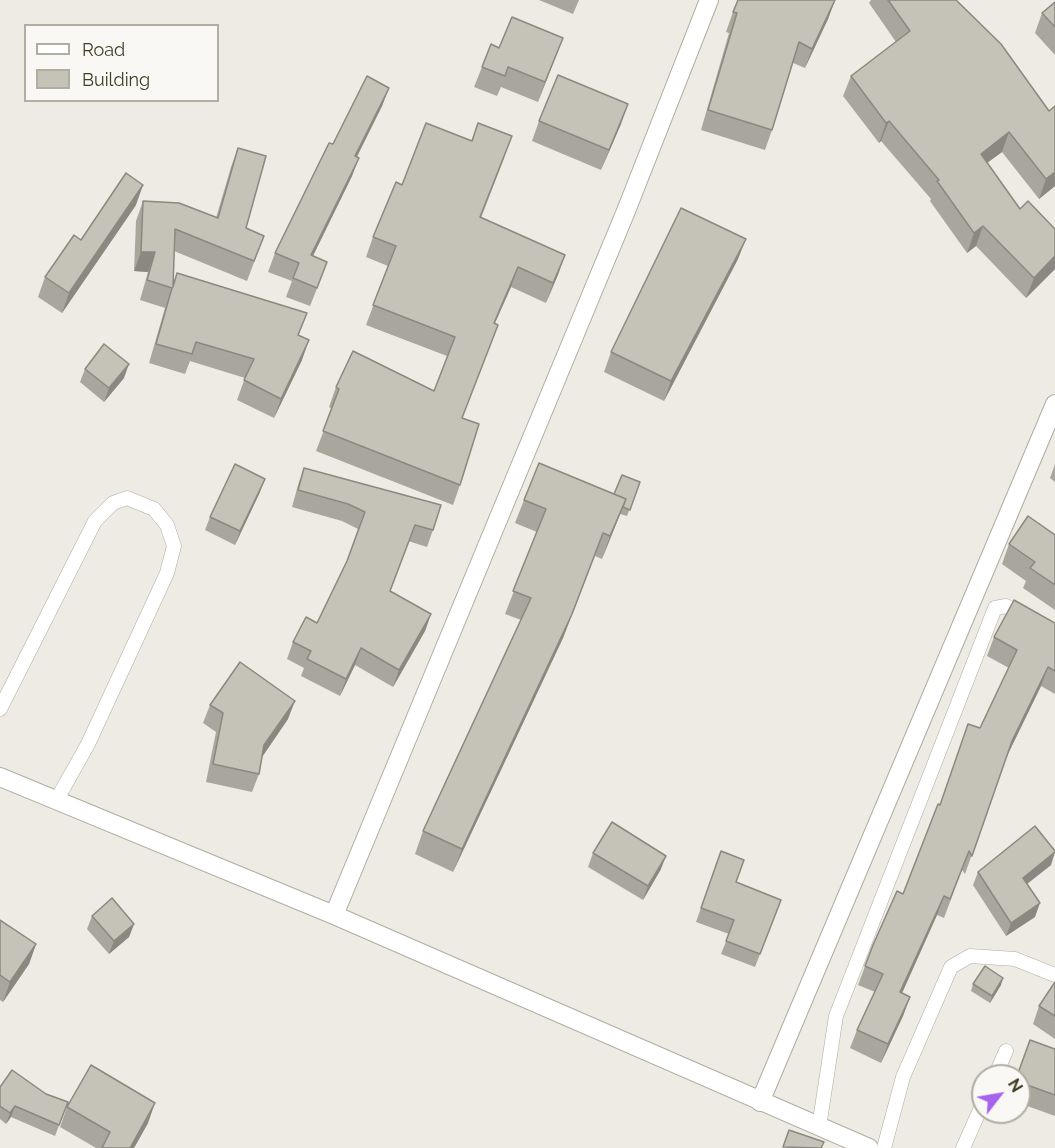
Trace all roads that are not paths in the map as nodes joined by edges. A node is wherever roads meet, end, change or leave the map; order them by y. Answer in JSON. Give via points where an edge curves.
{"nodes":[{"id":1,"x":709,"y":0,"type":"edge"},
{"id":2,"x":1055,"y":404,"type":"edge"},
{"id":3,"x":1055,"y":633,"type":"edge"},
{"id":4,"x":0,"y":709,"type":"edge"},
{"id":5,"x":0,"y":777,"type":"edge"},
{"id":6,"x":56,"y":801,"type":"junction"},
{"id":7,"x":334,"y":915,"type":"junction"},
{"id":8,"x":1055,"y":975,"type":"edge"},
{"id":9,"x":1006,"y":1051,"type":"dead end"},
{"id":10,"x":1000,"y":1064,"type":"edge"},
{"id":11,"x":760,"y":1102,"type":"junction"},
{"id":12,"x":974,"y":1124,"type":"edge"},
{"id":13,"x":819,"y":1127,"type":"junction"},
{"id":14,"x":869,"y":1148,"type":"edge"},
{"id":15,"x":884,"y":1148,"type":"edge"},
{"id":16,"x":963,"y":1148,"type":"edge"}],
"edges":[{"from":1,"to":7,"type":"street","via":[[622,222]]},
{"from":2,"to":11,"type":"street"},
{"from":3,"to":13,"type":"lane","via":[[1005,606],[995,608],[836,1016]]},
{"from":4,"to":6,"type":"lane","via":[[95,521],[113,503],[127,498],[154,509],[167,525],[174,546],[167,573],[88,744]]},
{"from":5,"to":6,"type":"street"},
{"from":6,"to":7,"type":"street"},
{"from":7,"to":11,"type":"street"},
{"from":8,"to":15,"type":"lane","via":[[1015,959],[970,956],[951,967],[903,1077]]},
{"from":9,"to":10,"type":"lane"},
{"from":11,"to":13,"type":"street"},
{"from":12,"to":16,"type":"lane"},
{"from":13,"to":14,"type":"street"}]}
